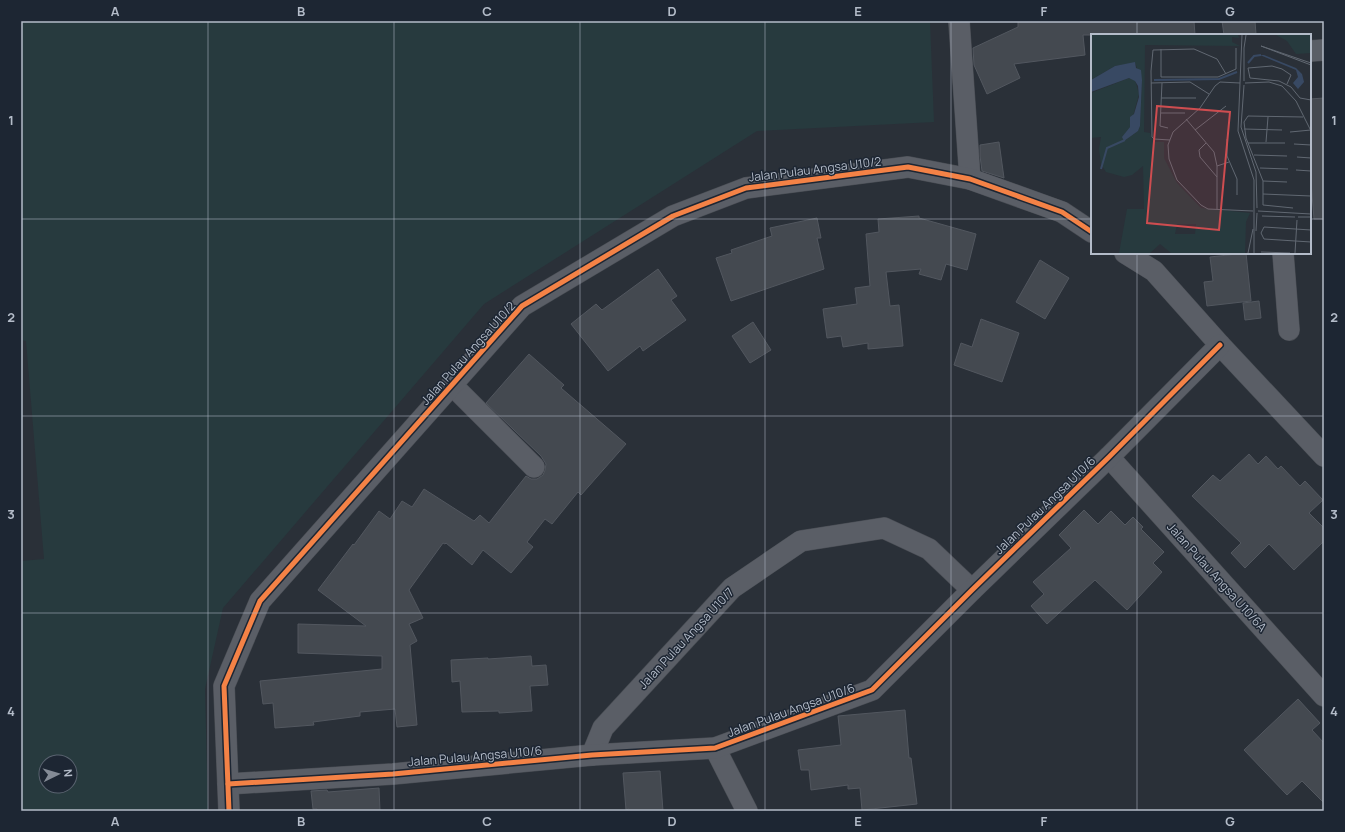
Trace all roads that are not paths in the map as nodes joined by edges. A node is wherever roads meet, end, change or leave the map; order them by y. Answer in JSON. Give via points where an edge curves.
{"nodes":[{"id":1,"x":959,"y":21,"type":"edge"},
{"id":2,"x":1324,"y":50,"type":"edge"},
{"id":3,"x":1311,"y":51,"type":"edge"},
{"id":4,"x":970,"y":179,"type":"junction"},
{"id":5,"x":1091,"y":231,"type":"edge"},
{"id":6,"x":1127,"y":254,"type":"edge"},
{"id":7,"x":1282,"y":254,"type":"edge"},
{"id":8,"x":1289,"y":330,"type":"dead end"},
{"id":9,"x":1220,"y":345,"type":"junction"},
{"id":10,"x":452,"y":385,"type":"junction"},
{"id":11,"x":1324,"y":456,"type":"edge"},
{"id":12,"x":1109,"y":457,"type":"junction"},
{"id":13,"x":534,"y":467,"type":"dead end"},
{"id":14,"x":972,"y":590,"type":"junction"},
{"id":15,"x":1324,"y":696,"type":"edge"},
{"id":16,"x":715,"y":748,"type":"junction"},
{"id":17,"x":592,"y":756,"type":"junction"},
{"id":18,"x":228,"y":784,"type":"junction"},
{"id":19,"x":229,"y":811,"type":"edge"},
{"id":20,"x":747,"y":811,"type":"edge"}],
"edges":[{"from":1,"to":4,"type":"street"},
{"from":2,"to":3,"type":"street"},
{"from":4,"to":5,"type":"street","name":"Jalan Pulau Angsa U10/2","via":[[1062,212]]},
{"from":4,"to":10,"type":"street","name":"Jalan Pulau Angsa U10/2","via":[[908,167],[746,188],[673,216],[522,306]]},
{"from":6,"to":9,"type":"street","via":[[1154,271]]},
{"from":7,"to":8,"type":"street"},
{"from":9,"to":11,"type":"street"},
{"from":9,"to":12,"type":"street","name":"Jalan Pulau Angsa U10/6"},
{"from":10,"to":13,"type":"street"},
{"from":10,"to":18,"type":"street","name":"Jalan Pulau Angsa U10/2","via":[[260,601],[224,686]]},
{"from":12,"to":14,"type":"street","name":"Jalan Pulau Angsa U10/6"},
{"from":12,"to":15,"type":"street","name":"Jalan Pulau Angsa U10/6A"},
{"from":14,"to":16,"type":"street","name":"Jalan Pulau Angsa U10/6","via":[[872,690]]},
{"from":14,"to":17,"type":"street","name":"Jalan Pulau Angsa U10/7","via":[[929,549],[884,528],[801,541],[732,588],[603,728]]},
{"from":16,"to":17,"type":"street","name":"Jalan Pulau Angsa U10/6"},
{"from":16,"to":20,"type":"street"},
{"from":17,"to":18,"type":"street","name":"Jalan Pulau Angsa U10/6","via":[[393,774]]},
{"from":18,"to":19,"type":"street","name":"Jalan Pulau Angsa U10/2"}]}
